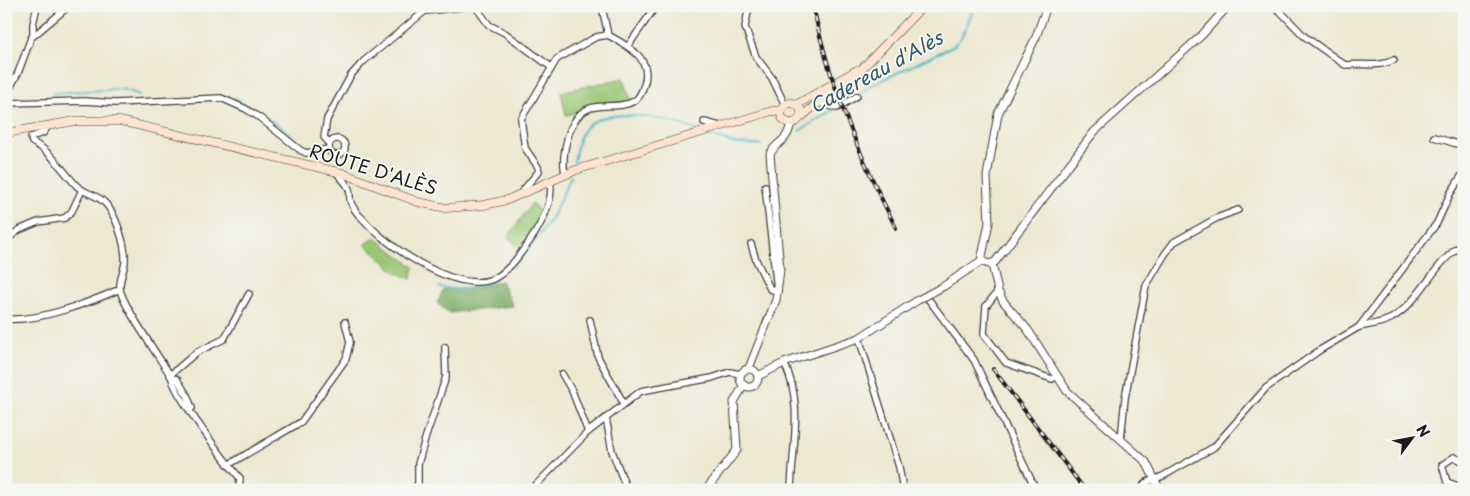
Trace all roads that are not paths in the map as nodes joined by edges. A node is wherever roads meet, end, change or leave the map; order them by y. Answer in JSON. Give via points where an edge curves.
{"nodes":[{"id":1,"x":37,"y":6,"type":"edge"},
{"id":2,"x":69,"y":6,"type":"edge"},
{"id":3,"x":473,"y":6,"type":"edge"},
{"id":4,"x":606,"y":6,"type":"edge"},
{"id":5,"x":656,"y":6,"type":"edge"},
{"id":6,"x":749,"y":6,"type":"edge"},
{"id":7,"x":923,"y":6,"type":"edge"},
{"id":8,"x":1047,"y":6,"type":"edge"},
{"id":9,"x":1228,"y":6,"type":"edge"},
{"id":10,"x":1270,"y":6,"type":"edge"},
{"id":11,"x":33,"y":35,"type":"junction"},
{"id":12,"x":608,"y":35,"type":"junction"},
{"id":13,"x":628,"y":46,"type":"junction"},
{"id":14,"x":1394,"y":60,"type":"dead end"},
{"id":15,"x":550,"y":67,"type":"junction"},
{"id":16,"x":864,"y":67,"type":"junction"},
{"id":17,"x":6,"y":95,"type":"edge"},
{"id":18,"x":857,"y":96,"type":"dead end"},
{"id":19,"x":6,"y":103,"type":"edge"},
{"id":20,"x":818,"y":103,"type":"junction"},
{"id":21,"x":796,"y":105,"type":"junction"},
{"id":22,"x":783,"y":108,"type":"junction"},
{"id":23,"x":799,"y":119,"type":"junction"},
{"id":24,"x":704,"y":122,"type":"dead end"},
{"id":25,"x":791,"y":123,"type":"junction"},
{"id":26,"x":49,"y":126,"type":"junction"},
{"id":27,"x":720,"y":127,"type":"junction"},
{"id":28,"x":6,"y":133,"type":"edge"},
{"id":29,"x":1434,"y":137,"type":"dead end"},
{"id":30,"x":1464,"y":146,"type":"edge"},
{"id":31,"x":335,"y":171,"type":"junction"},
{"id":32,"x":1464,"y":172,"type":"edge"},
{"id":33,"x":565,"y":174,"type":"junction"},
{"id":34,"x":550,"y":181,"type":"junction"},
{"id":35,"x":765,"y":186,"type":"dead end"},
{"id":36,"x":82,"y":190,"type":"junction"},
{"id":37,"x":520,"y":194,"type":"junction"},
{"id":38,"x":1238,"y":210,"type":"dead end"},
{"id":39,"x":6,"y":240,"type":"edge"},
{"id":40,"x":751,"y":244,"type":"dead end"},
{"id":41,"x":1464,"y":244,"type":"edge"},
{"id":42,"x":981,"y":261,"type":"junction"},
{"id":43,"x":992,"y":264,"type":"junction"},
{"id":44,"x":120,"y":289,"type":"junction"},
{"id":45,"x":778,"y":291,"type":"junction"},
{"id":46,"x":998,"y":291,"type":"junction"},
{"id":47,"x":249,"y":294,"type":"dead end"},
{"id":48,"x":926,"y":296,"type":"junction"},
{"id":49,"x":6,"y":319,"type":"edge"},
{"id":50,"x":590,"y":320,"type":"dead end"},
{"id":51,"x":345,"y":322,"type":"dead end"},
{"id":52,"x":1359,"y":327,"type":"junction"},
{"id":53,"x":859,"y":338,"type":"junction"},
{"id":54,"x":445,"y":347,"type":"dead end"},
{"id":55,"x":784,"y":363,"type":"junction"},
{"id":56,"x":749,"y":368,"type":"junction"},
{"id":57,"x":562,"y":374,"type":"dead end"},
{"id":58,"x":740,"y":374,"type":"junction"},
{"id":59,"x":171,"y":376,"type":"junction"},
{"id":60,"x":758,"y":376,"type":"junction"},
{"id":61,"x":1057,"y":376,"type":"junction"},
{"id":62,"x":744,"y":385,"type":"junction"},
{"id":63,"x":624,"y":404,"type":"junction"},
{"id":64,"x":606,"y":418,"type":"junction"},
{"id":65,"x":588,"y":432,"type":"junction"},
{"id":66,"x":1121,"y":439,"type":"junction"},
{"id":67,"x":1464,"y":462,"type":"edge"},
{"id":68,"x":228,"y":466,"type":"junction"},
{"id":69,"x":1156,"y":479,"type":"junction"},
{"id":70,"x":1464,"y":488,"type":"edge"},
{"id":71,"x":239,"y":490,"type":"edge"},
{"id":72,"x":413,"y":490,"type":"edge"},
{"id":73,"x":530,"y":490,"type":"edge"},
{"id":74,"x":627,"y":490,"type":"edge"},
{"id":75,"x":706,"y":490,"type":"edge"},
{"id":76,"x":791,"y":490,"type":"edge"},
{"id":77,"x":903,"y":490,"type":"edge"},
{"id":78,"x":1036,"y":490,"type":"edge"},
{"id":79,"x":1141,"y":490,"type":"edge"},
{"id":80,"x":1160,"y":490,"type":"edge"}],
"edges":[{"from":1,"to":11,"type":"street"},
{"from":2,"to":11,"type":"street"},
{"from":3,"to":15,"type":"street","via":[[489,25]]},
{"from":3,"to":19,"type":"street","via":[[425,11],[364,60],[351,75],[327,119],[324,137],[329,146],[306,153],[260,118],[221,98],[115,103]]},
{"from":4,"to":12,"type":"street","via":[[603,12]]},
{"from":5,"to":13,"type":"street"},
{"from":6,"to":22,"type":"street","via":[[745,27],[756,57],[772,78]]},
{"from":7,"to":16,"type":"main road"},
{"from":8,"to":42,"type":"street","via":[[1036,38],[998,114],[987,176],[989,223]]},
{"from":9,"to":43,"type":"street","via":[[1202,34],[1094,132]]},
{"from":10,"to":14,"type":"street","via":[[1280,11],[1304,36],[1346,65],[1382,65]]},
{"from":11,"to":17,"type":"street"},
{"from":12,"to":13,"type":"street"},
{"from":12,"to":15,"type":"street","via":[[596,37],[575,48]]},
{"from":13,"to":33,"type":"street","via":[[637,52],[646,67],[647,76],[640,95],[631,102],[588,109],[576,121],[569,134]]},
{"from":15,"to":37,"type":"street","via":[[521,119],[525,148],[539,171]]},
{"from":16,"to":20,"type":"main road","via":[[843,87]]},
{"from":16,"to":21,"type":"main road"},
{"from":18,"to":20,"type":"street","via":[[836,108]]},
{"from":20,"to":23,"type":"main road"},
{"from":21,"to":22,"type":"main road"},
{"from":21,"to":23,"type":"main road","via":[[801,112]]},
{"from":22,"to":25,"type":"main road","via":[[783,120]]},
{"from":22,"to":27,"type":"main road","name":"ROUTE D'ALÈS"},
{"from":23,"to":25,"type":"main road"},
{"from":24,"to":27,"type":"street"},
{"from":25,"to":45,"type":"street","via":[[786,140],[773,149],[770,157],[780,270]]},
{"from":26,"to":28,"type":"main road","name":"ROUTE D'ALÈS"},
{"from":26,"to":31,"type":"main road","name":"ROUTE D'ALÈS","via":[[93,120],[120,121]]},
{"from":26,"to":36,"type":"street","via":[[43,133],[31,137],[32,142],[45,148]]},
{"from":27,"to":33,"type":"main road","name":"ROUTE D'ALÈS"},
{"from":29,"to":30,"type":"street"},
{"from":31,"to":34,"type":"street","via":[[349,189],[351,203],[376,232],[414,260],[450,277],[471,281],[493,278],[515,261],[540,227],[551,190]]},
{"from":31,"to":37,"type":"main road","name":"ROUTE D'ALÈS","via":[[418,202],[446,208],[484,205]]},
{"from":32,"to":52,"type":"street","via":[[1437,223]]},
{"from":33,"to":34,"type":"main road","name":"ROUTE D'ALÈS"},
{"from":34,"to":37,"type":"main road","name":"ROUTE D'ALÈS"},
{"from":35,"to":45,"type":"street","via":[[771,256]]},
{"from":36,"to":39,"type":"street","via":[[65,218],[38,222]]},
{"from":36,"to":44,"type":"street","via":[[103,200],[124,244],[125,262]]},
{"from":38,"to":66,"type":"street","via":[[1174,242],[1146,286],[1125,398]]},
{"from":40,"to":45,"type":"street","via":[[770,289]]},
{"from":41,"to":52,"type":"street","via":[[1445,258],[1398,314]]},
{"from":42,"to":43,"type":"street"},
{"from":42,"to":48,"type":"street","bridge":true},
{"from":43,"to":46,"type":"street"},
{"from":44,"to":49,"type":"street","via":[[90,303],[60,311]]},
{"from":44,"to":59,"type":"street"},
{"from":45,"to":56,"type":"street"},
{"from":46,"to":61,"type":"street"},
{"from":46,"to":61,"type":"street","via":[[986,306],[984,334],[1006,363],[1052,378]]},
{"from":47,"to":59,"type":"street","via":[[224,339],[197,352]]},
{"from":48,"to":53,"type":"street","bridge":true},
{"from":48,"to":78,"type":"street","via":[[974,360]]},
{"from":50,"to":63,"type":"street","via":[[598,357]]},
{"from":51,"to":68,"type":"street","via":[[350,342],[346,359],[300,422]]},
{"from":52,"to":69,"type":"street","via":[[1266,388],[1214,447]]},
{"from":53,"to":55,"type":"street"},
{"from":53,"to":77,"type":"street","via":[[899,467]]},
{"from":54,"to":72,"type":"street","via":[[446,377],[418,464],[418,484]]},
{"from":55,"to":60,"type":"street"},
{"from":55,"to":76,"type":"street","via":[[794,395]]},
{"from":56,"to":58,"type":"street"},
{"from":56,"to":60,"type":"street"},
{"from":57,"to":65,"type":"street"},
{"from":58,"to":62,"type":"street"},
{"from":58,"to":63,"type":"street","via":[[730,372],[641,391]]},
{"from":59,"to":68,"type":"street","via":[[177,379],[194,414]]},
{"from":60,"to":62,"type":"street","via":[[754,385]]},
{"from":61,"to":66,"type":"street","via":[[1067,391]]},
{"from":62,"to":75,"type":"street","via":[[734,402],[737,450]]},
{"from":63,"to":64,"type":"street"},
{"from":64,"to":65,"type":"street"},
{"from":64,"to":74,"type":"street","via":[[612,451]]},
{"from":65,"to":73,"type":"street"},
{"from":66,"to":69,"type":"street","via":[[1146,462]]},
{"from":67,"to":70,"type":"street","via":[[1454,457],[1441,468],[1447,482]]},
{"from":68,"to":71,"type":"street","via":[[240,478]]},
{"from":69,"to":79,"type":"street","via":[[1145,483]]},
{"from":69,"to":80,"type":"street"}]}
